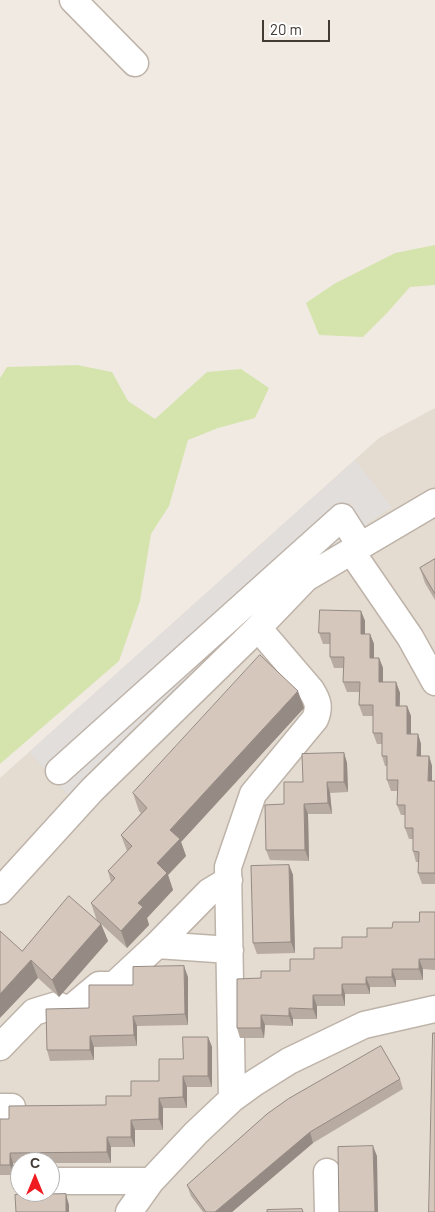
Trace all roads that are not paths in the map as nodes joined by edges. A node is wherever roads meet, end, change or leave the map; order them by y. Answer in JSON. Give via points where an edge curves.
{"nodes":[{"id":1,"x":73,"y":0,"type":"edge"},
{"id":2,"x":135,"y":63,"type":"dead end"},
{"id":3,"x":435,"y":502,"type":"edge"},
{"id":4,"x":355,"y":548,"type":"junction"},
{"id":5,"x":258,"y":628,"type":"junction"},
{"id":6,"x":435,"y":682,"type":"edge"},
{"id":7,"x":60,"y":771,"type":"dead end"},
{"id":8,"x":229,"y":880,"type":"junction"},
{"id":9,"x":0,"y":891,"type":"edge"},
{"id":10,"x":157,"y":945,"type":"junction"},
{"id":11,"x":230,"y":950,"type":"junction"},
{"id":12,"x":435,"y":1009,"type":"edge"},
{"id":13,"x":0,"y":1047,"type":"edge"},
{"id":14,"x":232,"y":1099,"type":"junction"},
{"id":15,"x":327,"y":1172,"type":"dead end"},
{"id":16,"x":60,"y":1181,"type":"edge"},
{"id":17,"x":151,"y":1181,"type":"junction"},
{"id":18,"x":129,"y":1212,"type":"edge"},
{"id":19,"x":328,"y":1212,"type":"edge"}],
"edges":[{"from":1,"to":2,"type":"street"},
{"from":3,"to":4,"type":"street"},
{"from":4,"to":5,"type":"street","via":[[306,578]]},
{"from":4,"to":6,"type":"street"},
{"from":4,"to":7,"type":"street","via":[[342,517]]},
{"from":5,"to":8,"type":"street","via":[[311,690],[319,708],[315,719],[253,794],[228,867]]},
{"from":5,"to":9,"type":"street","via":[[92,790]]},
{"from":8,"to":10,"type":"street","via":[[209,892]]},
{"from":8,"to":11,"type":"street"},
{"from":10,"to":11,"type":"street"},
{"from":10,"to":13,"type":"street","via":[[114,985],[99,985],[69,1010],[57,1004],[34,1012]]},
{"from":11,"to":14,"type":"street"},
{"from":12,"to":14,"type":"street","via":[[364,1025],[289,1061]]},
{"from":14,"to":17,"type":"street"},
{"from":15,"to":19,"type":"street"},
{"from":16,"to":17,"type":"street"},
{"from":17,"to":18,"type":"street"}]}
